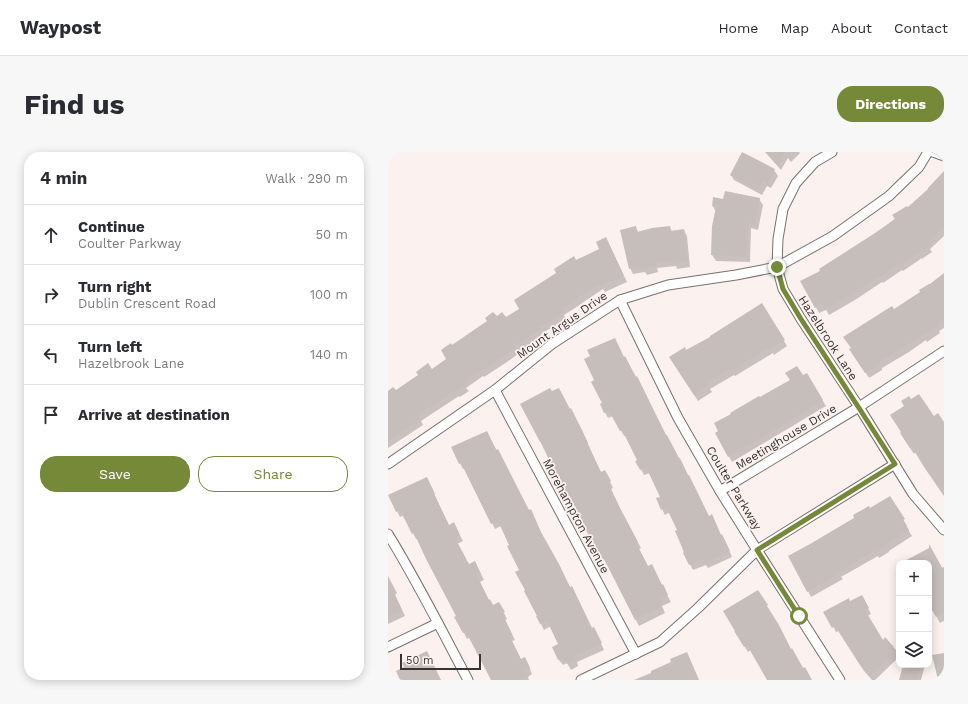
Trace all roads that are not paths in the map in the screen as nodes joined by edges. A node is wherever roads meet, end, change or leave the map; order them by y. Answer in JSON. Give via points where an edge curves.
{"nodes":[{"id":1,"x":832,"y":152,"type":"edge"},
{"id":2,"x":928,"y":152,"type":"edge"},
{"id":3,"x":933,"y":152,"type":"edge"},
{"id":4,"x":944,"y":156,"type":"edge"},
{"id":5,"x":777,"y":267,"type":"junction"},
{"id":6,"x":620,"y":300,"type":"junction"},
{"id":7,"x":944,"y":351,"type":"edge"},
{"id":8,"x":494,"y":390,"type":"junction"},
{"id":9,"x":859,"y":408,"type":"junction"},
{"id":10,"x":388,"y":464,"type":"edge"},
{"id":11,"x":895,"y":464,"type":"junction"},
{"id":12,"x":720,"y":491,"type":"junction"},
{"id":13,"x":944,"y":530,"type":"edge"},
{"id":14,"x":388,"y":534,"type":"edge"},
{"id":15,"x":757,"y":550,"type":"junction"},
{"id":16,"x":438,"y":623,"type":"junction"},
{"id":17,"x":388,"y":647,"type":"edge"},
{"id":18,"x":636,"y":654,"type":"junction"},
{"id":19,"x":468,"y":680,"type":"edge"},
{"id":20,"x":581,"y":680,"type":"edge"},
{"id":21,"x":840,"y":680,"type":"edge"}],
"edges":[{"from":1,"to":5,"type":"street","name":"Hazelbrook Lane","via":[[815,162],[796,183],[783,209]]},
{"from":2,"to":5,"type":"street","name":"Mount Argus Drive","via":[[918,167],[889,196],[833,236]]},
{"from":3,"to":4,"type":"street"},
{"from":5,"to":6,"type":"street","name":"Mount Argus Drive","via":[[668,285]]},
{"from":5,"to":9,"type":"street","name":"Hazelbrook Lane","via":[[783,289]]},
{"from":6,"to":8,"type":"street","name":"Mount Argus Drive","via":[[552,344]]},
{"from":6,"to":12,"type":"street","name":"Coulter Parkway","via":[[678,418]]},
{"from":7,"to":9,"type":"street","name":"Meetinghouse Drive"},
{"from":8,"to":10,"type":"street","name":"Mount Argus Drive"},
{"from":8,"to":18,"type":"street","name":"Morehampton Avenue"},
{"from":9,"to":11,"type":"street","name":"Hazelbrook Lane"},
{"from":9,"to":12,"type":"street","name":"Meetinghouse Drive"},
{"from":11,"to":13,"type":"street","name":"Hazelbrook Lane","via":[[913,494]]},
{"from":11,"to":15,"type":"street"},
{"from":12,"to":15,"type":"street","name":"Coulter Parkway"},
{"from":14,"to":16,"type":"street"},
{"from":15,"to":18,"type":"street","via":[[660,642]]},
{"from":15,"to":21,"type":"street","name":"Coulter Parkway"},
{"from":16,"to":17,"type":"street"},
{"from":16,"to":19,"type":"street"},
{"from":18,"to":20,"type":"street"}]}
